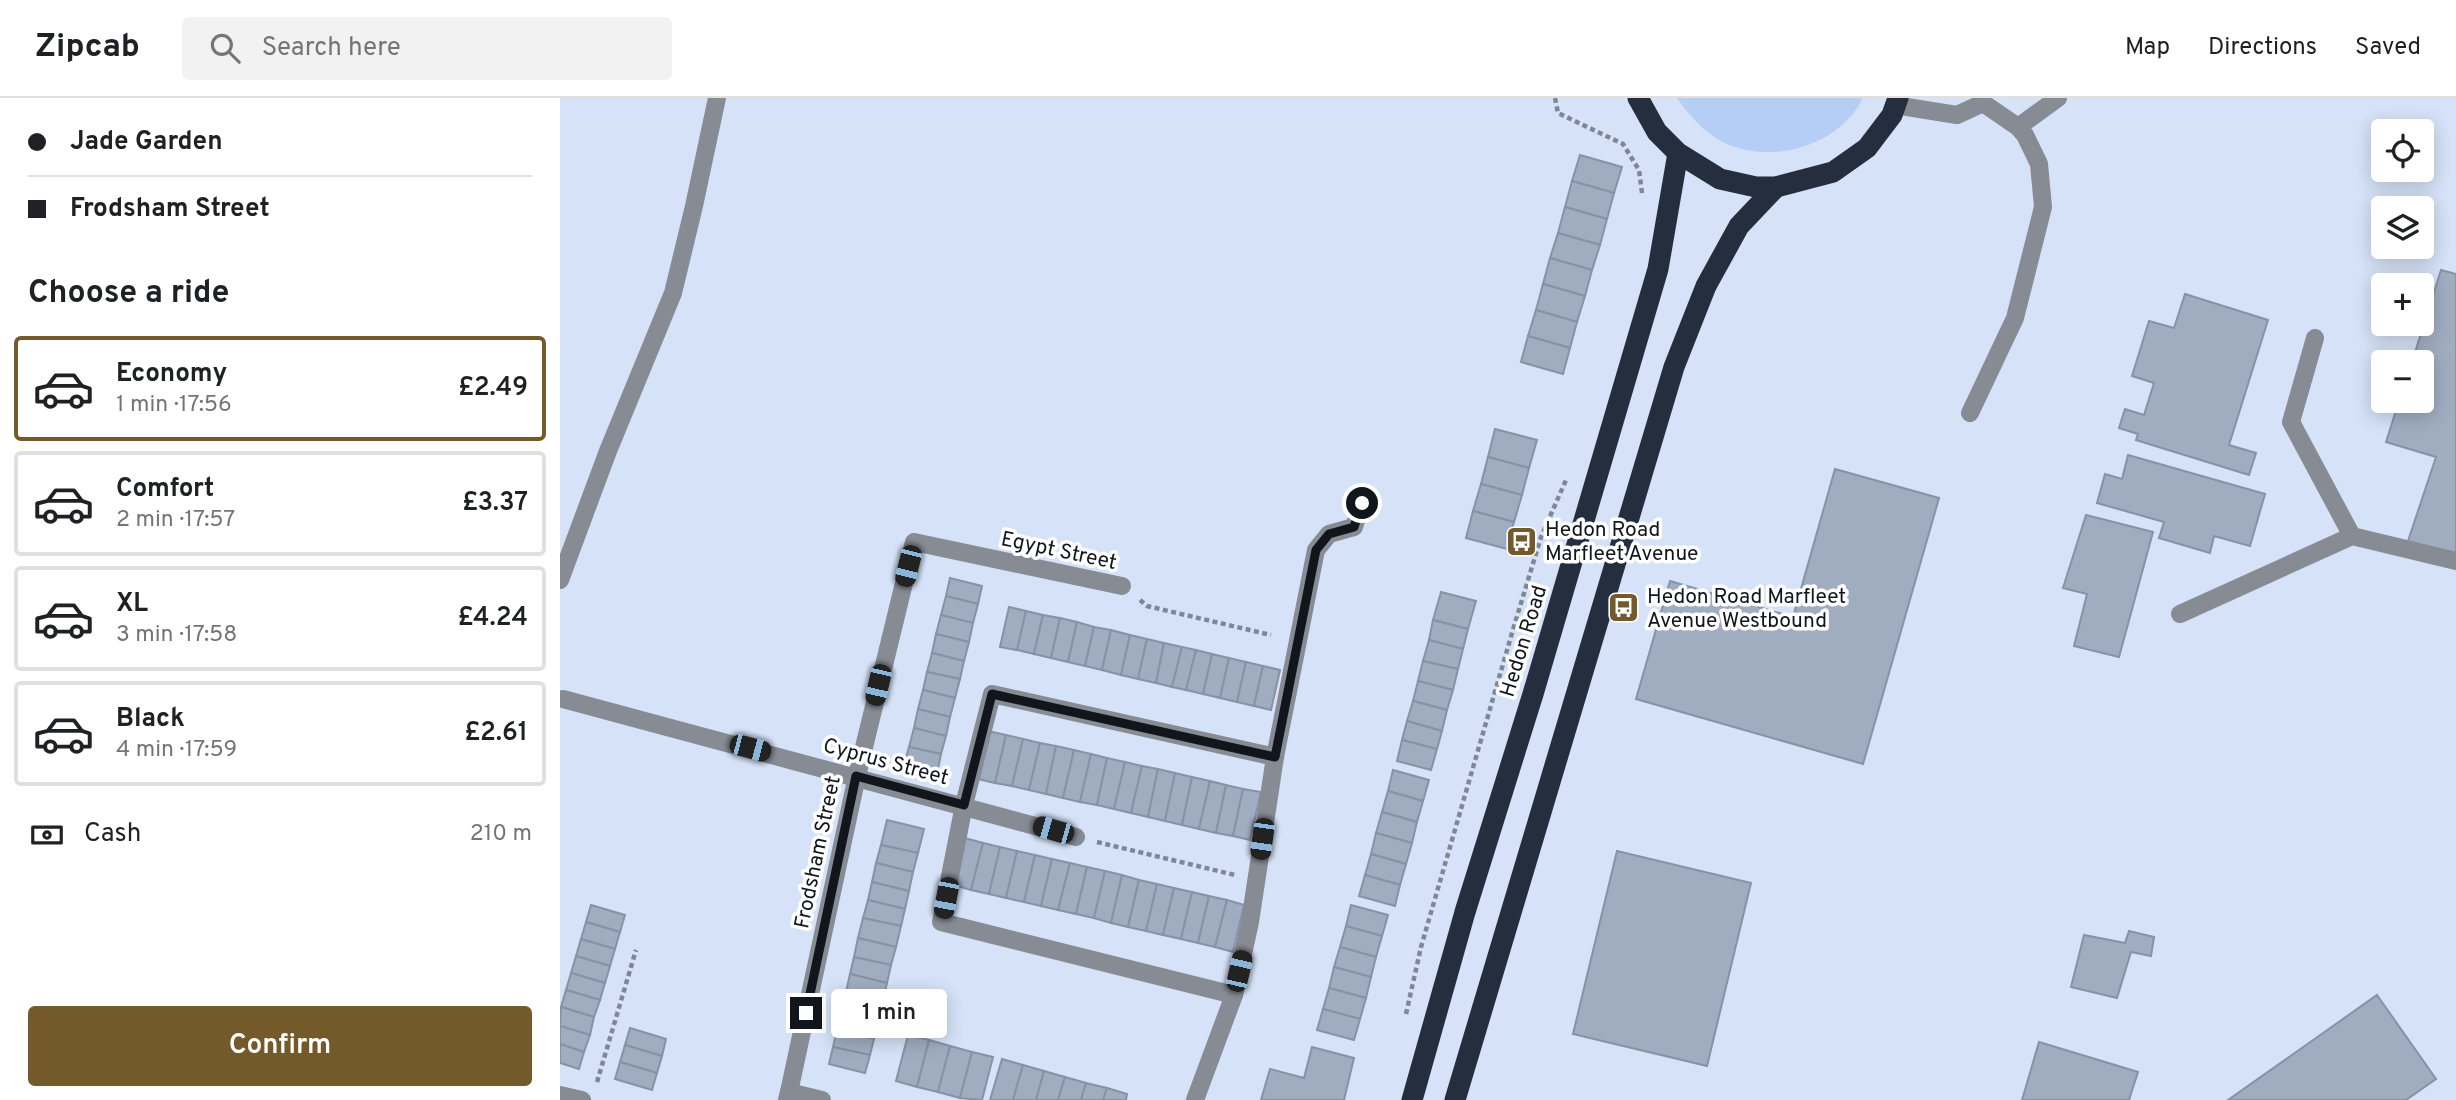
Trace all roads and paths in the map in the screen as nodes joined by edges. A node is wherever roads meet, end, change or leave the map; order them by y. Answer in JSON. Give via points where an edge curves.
{"nodes":[{"id":1,"x":717,"y":98,"type":"edge"},
{"id":2,"x":1555,"y":98,"type":"edge"},
{"id":3,"x":1638,"y":98,"type":"edge"},
{"id":4,"x":2058,"y":98,"type":"edge"},
{"id":5,"x":1982,"y":101,"type":"edge"},
{"id":6,"x":1897,"y":102,"type":"edge"},
{"id":7,"x":2018,"y":127,"type":"junction"},
{"id":8,"x":1678,"y":152,"type":"junction"},
{"id":9,"x":1776,"y":187,"type":"junction"},
{"id":10,"x":1644,"y":203,"type":"dead end"},
{"id":11,"x":2315,"y":338,"type":"dead end"},
{"id":12,"x":1970,"y":412,"type":"dead end"},
{"id":13,"x":1567,"y":477,"type":"dead end"},
{"id":14,"x":1362,"y":503,"type":"dead end"},
{"id":15,"x":2352,"y":536,"type":"junction"},
{"id":16,"x":914,"y":542,"type":"joint"},
{"id":17,"x":2456,"y":561,"type":"edge"},
{"id":18,"x":560,"y":580,"type":"edge"},
{"id":19,"x":1122,"y":586,"type":"joint"},
{"id":20,"x":2180,"y":614,"type":"dead end"},
{"id":21,"x":1271,"y":635,"type":"dead end"},
{"id":22,"x":562,"y":699,"type":"dead end"},
{"id":23,"x":1275,"y":757,"type":"junction"},
{"id":24,"x":856,"y":776,"type":"junction"},
{"id":25,"x":964,"y":805,"type":"junction"},
{"id":26,"x":1076,"y":836,"type":"joint"},
{"id":27,"x":1239,"y":876,"type":"dead end"},
{"id":28,"x":636,"y":950,"type":"dead end"},
{"id":29,"x":1234,"y":995,"type":"junction"},
{"id":30,"x":1404,"y":1024,"type":"dead end"},
{"id":31,"x":589,"y":1094,"type":"edge"},
{"id":32,"x":560,"y":1095,"type":"edge"},
{"id":33,"x":788,"y":1096,"type":"edge"},
{"id":34,"x":822,"y":1100,"type":"edge"},
{"id":35,"x":1195,"y":1100,"type":"edge"},
{"id":36,"x":1412,"y":1100,"type":"edge"},
{"id":37,"x":1455,"y":1100,"type":"edge"}],
"edges":[{"from":1,"to":18,"type":"street","via":[[673,293]]},
{"from":2,"to":10,"type":"path","via":[[1558,113],[1623,145],[1639,170]]},
{"from":3,"to":8,"type":"highway","via":[[1657,132]]},
{"from":4,"to":7,"type":"street"},
{"from":5,"to":6,"type":"street","via":[[1956,115]]},
{"from":5,"to":7,"type":"street"},
{"from":6,"to":9,"type":"highway","via":[[1867,148],[1833,172]]},
{"from":7,"to":12,"type":"street","via":[[2039,164],[2043,207],[2015,318]]},
{"from":8,"to":9,"type":"highway","via":[[1720,179]]},
{"from":8,"to":36,"type":"highway","name":"Hedon Road","via":[[1658,269]]},
{"from":9,"to":37,"type":"highway","via":[[1739,226],[1706,286],[1674,367]]},
{"from":11,"to":15,"type":"street","via":[[2291,422]]},
{"from":13,"to":30,"type":"path","via":[[1541,537],[1512,633],[1421,947]]},
{"from":14,"to":23,"type":"street","via":[[1354,527],[1329,534],[1316,550]]},
{"from":15,"to":17,"type":"street"},
{"from":15,"to":20,"type":"street"},
{"from":16,"to":19,"type":"street","name":"Egypt Street"},
{"from":16,"to":24,"type":"street","name":"Frodsham Street"},
{"from":19,"to":21,"type":"path","name":"Egypt Street","via":[[1147,606]]},
{"from":22,"to":24,"type":"street","name":"Cyprus Street"},
{"from":23,"to":25,"type":"street","via":[[992,694]]},
{"from":23,"to":29,"type":"street"},
{"from":24,"to":25,"type":"street","name":"Cyprus Street"},
{"from":24,"to":33,"type":"street","name":"Frodsham Street"},
{"from":25,"to":26,"type":"street","name":"Cyprus Street"},
{"from":25,"to":29,"type":"street","via":[[941,922]]},
{"from":26,"to":27,"type":"path"},
{"from":28,"to":31,"type":"path"},
{"from":29,"to":35,"type":"street"},
{"from":31,"to":32,"type":"street"},
{"from":33,"to":34,"type":"street"}]}
